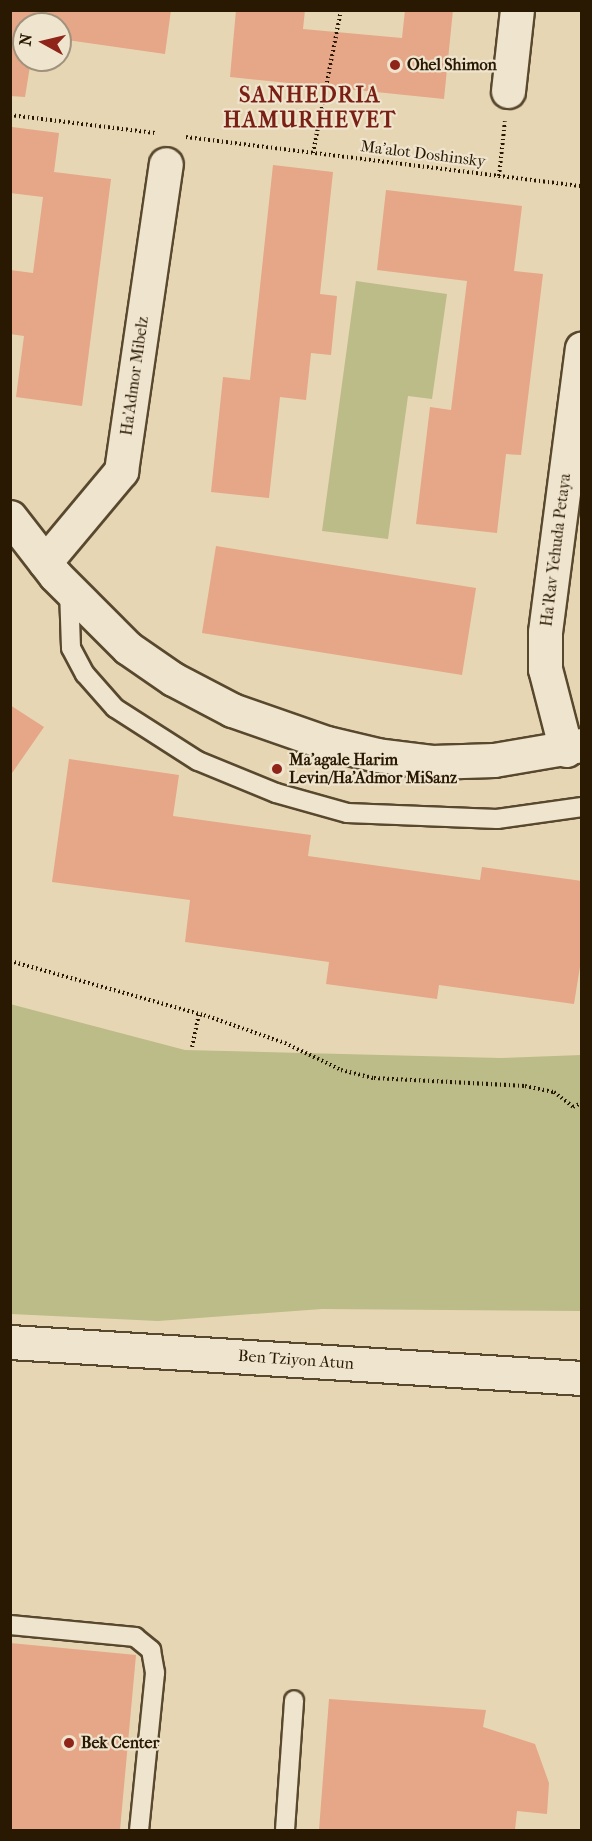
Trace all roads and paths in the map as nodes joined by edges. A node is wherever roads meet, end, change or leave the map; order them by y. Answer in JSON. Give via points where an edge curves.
{"nodes":[{"id":1,"x":341,"y":10,"type":"edge"},
{"id":2,"x":517,"y":10,"type":"edge"},
{"id":3,"x":508,"y":90,"type":"joint"},
{"id":4,"x":10,"y":115,"type":"edge"},
{"id":5,"x":158,"y":133,"type":"dead end"},
{"id":6,"x":173,"y":150,"type":"joint"},
{"id":7,"x":313,"y":153,"type":"junction"},
{"id":8,"x":500,"y":176,"type":"junction"},
{"id":9,"x":582,"y":186,"type":"edge"},
{"id":10,"x":582,"y":348,"type":"edge"},
{"id":11,"x":10,"y":517,"type":"edge"},
{"id":12,"x":45,"y":562,"type":"junction"},
{"id":13,"x":69,"y":588,"type":"junction"},
{"id":14,"x":574,"y":747,"type":"edge"},
{"id":15,"x":582,"y":807,"type":"edge"},
{"id":16,"x":10,"y":961,"type":"edge"},
{"id":17,"x":200,"y":1014,"type":"junction"},
{"id":18,"x":192,"y":1047,"type":"dead end"},
{"id":19,"x":582,"y":1103,"type":"edge"},
{"id":20,"x":10,"y":1342,"type":"edge"},
{"id":21,"x":582,"y":1378,"type":"edge"},
{"id":22,"x":10,"y":1625,"type":"edge"},
{"id":23,"x":294,"y":1700,"type":"dead end"},
{"id":24,"x":139,"y":1830,"type":"edge"},
{"id":25,"x":285,"y":1830,"type":"edge"}],
"edges":[{"from":1,"to":7,"type":"path"},
{"from":2,"to":3,"type":"street"},
{"from":3,"to":8,"type":"path"},
{"from":4,"to":5,"type":"path"},
{"from":6,"to":7,"type":"path","name":"Ma'alot Doshinsky"},
{"from":6,"to":12,"type":"street","name":"Ha'Admor Mibelz","via":[[121,471]]},
{"from":7,"to":8,"type":"path","name":"Ma'alot Doshinsky"},
{"from":8,"to":9,"type":"path","name":"Ma'alot Doshinsky"},
{"from":10,"to":14,"type":"street","name":"Ha'Rav Yehuda Petaya","via":[[545,632],[545,669]]},
{"from":11,"to":12,"type":"street"},
{"from":12,"to":13,"type":"street"},
{"from":13,"to":14,"type":"street","via":[[128,648],[173,679],[232,710],[327,743],[432,762],[494,760]]},
{"from":13,"to":15,"type":"lane","via":[[71,648],[85,674],[115,708],[198,761],[276,793],[347,813],[497,819]]},
{"from":16,"to":17,"type":"path"},
{"from":17,"to":18,"type":"path"},
{"from":17,"to":19,"type":"path","via":[[285,1043],[341,1070],[363,1075],[525,1086],[554,1092],[573,1107]]},
{"from":20,"to":21,"type":"street","name":"Ben Tziyon Atun"},
{"from":22,"to":24,"type":"lane","via":[[135,1637],[151,1650],[155,1673]]},
{"from":23,"to":25,"type":"lane"}]}
